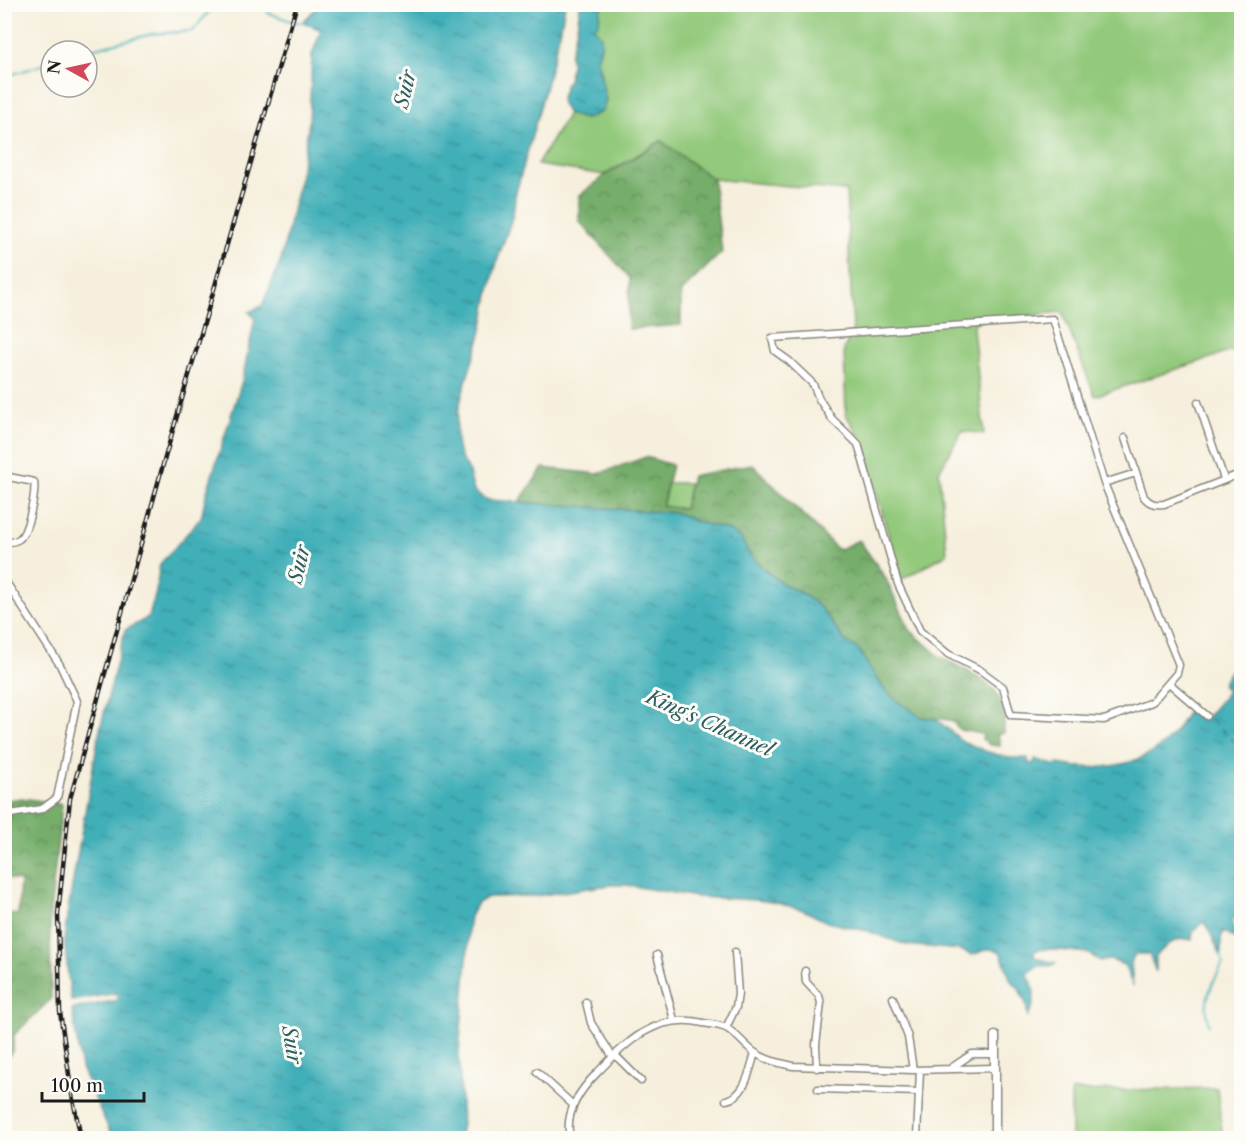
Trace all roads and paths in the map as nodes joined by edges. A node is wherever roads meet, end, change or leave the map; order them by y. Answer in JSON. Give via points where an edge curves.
{"nodes":[{"id":1,"x":1198,"y":402,"type":"dead end"},
{"id":2,"x":1125,"y":438,"type":"dead end"},
{"id":3,"x":1136,"y":473,"type":"junction"},
{"id":4,"x":1242,"y":473,"type":"edge"},
{"id":5,"x":4,"y":476,"type":"edge"},
{"id":6,"x":1224,"y":479,"type":"junction"},
{"id":7,"x":1104,"y":483,"type":"junction"},
{"id":8,"x":4,"y":544,"type":"edge"},
{"id":9,"x":4,"y":579,"type":"edge"},
{"id":10,"x":1168,"y":683,"type":"junction"},
{"id":11,"x":1207,"y":716,"type":"dead end"},
{"id":12,"x":4,"y":815,"type":"edge"},
{"id":13,"x":735,"y":952,"type":"dead end"},
{"id":14,"x":657,"y":955,"type":"dead end"},
{"id":15,"x":805,"y":971,"type":"dead end"},
{"id":16,"x":893,"y":998,"type":"dead end"},
{"id":17,"x":586,"y":1002,"type":"dead end"},
{"id":18,"x":674,"y":1020,"type":"junction"},
{"id":19,"x":726,"y":1028,"type":"junction"},
{"id":20,"x":995,"y":1036,"type":"dead end"},
{"id":21,"x":755,"y":1053,"type":"junction"},
{"id":22,"x":994,"y":1054,"type":"junction"},
{"id":23,"x":614,"y":1056,"type":"junction"},
{"id":24,"x":817,"y":1068,"type":"junction"},
{"id":25,"x":950,"y":1068,"type":"junction"},
{"id":26,"x":994,"y":1068,"type":"junction"},
{"id":27,"x":916,"y":1070,"type":"junction"},
{"id":28,"x":537,"y":1072,"type":"dead end"},
{"id":29,"x":641,"y":1081,"type":"dead end"},
{"id":30,"x":818,"y":1089,"type":"dead end"},
{"id":31,"x":919,"y":1092,"type":"junction"},
{"id":32,"x":726,"y":1100,"type":"dead end"},
{"id":33,"x":572,"y":1104,"type":"junction"},
{"id":34,"x":570,"y":1138,"type":"edge"},
{"id":35,"x":917,"y":1138,"type":"edge"},
{"id":36,"x":994,"y":1138,"type":"edge"}],
"edges":[{"from":1,"to":6,"type":"street"},
{"from":2,"to":3,"type":"street"},
{"from":3,"to":6,"type":"street","via":[[1144,497],[1156,505]]},
{"from":3,"to":7,"type":"street"},
{"from":4,"to":6,"type":"street"},
{"from":5,"to":8,"type":"street","via":[[34,482],[36,490],[25,532],[18,540]]},
{"from":7,"to":10,"type":"street","via":[[1178,662],[1177,673]]},
{"from":7,"to":10,"type":"street","via":[[1053,319],[772,338],[775,351],[813,384],[832,419],[858,444],[898,584],[920,631],[948,654],[1003,687],[1011,715],[1104,720],[1148,704]]},
{"from":9,"to":12,"type":"street","via":[[60,665],[77,701],[57,798],[42,809]]},
{"from":10,"to":11,"type":"street"},
{"from":13,"to":19,"type":"street","via":[[738,994]]},
{"from":14,"to":18,"type":"street"},
{"from":15,"to":24,"type":"street","via":[[806,982],[821,1003]]},
{"from":16,"to":27,"type":"street"},
{"from":17,"to":23,"type":"street","via":[[591,1023]]},
{"from":18,"to":19,"type":"street"},
{"from":18,"to":23,"type":"street","via":[[638,1035]]},
{"from":19,"to":21,"type":"street"},
{"from":20,"to":22,"type":"street"},
{"from":21,"to":24,"type":"street","via":[[774,1062]]},
{"from":21,"to":32,"type":"street","via":[[740,1093]]},
{"from":22,"to":25,"type":"street","via":[[972,1054]]},
{"from":22,"to":26,"type":"street"},
{"from":23,"to":29,"type":"street"},
{"from":23,"to":33,"type":"street"},
{"from":24,"to":27,"type":"street"},
{"from":25,"to":26,"type":"street"},
{"from":25,"to":27,"type":"street"},
{"from":26,"to":36,"type":"street"},
{"from":27,"to":31,"type":"street"},
{"from":28,"to":33,"type":"street"},
{"from":30,"to":31,"type":"street"},
{"from":31,"to":35,"type":"street"},
{"from":33,"to":34,"type":"street"}]}
